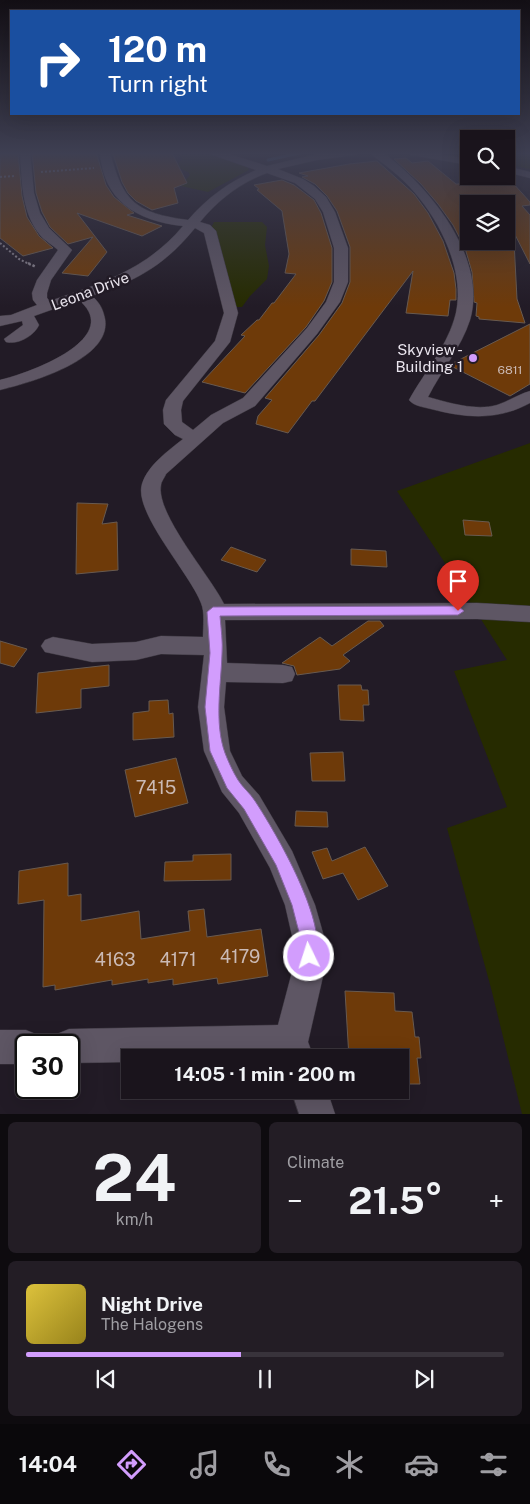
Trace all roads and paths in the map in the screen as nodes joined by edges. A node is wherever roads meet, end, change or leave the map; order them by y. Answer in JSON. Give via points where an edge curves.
{"nodes":[{"id":1,"x":30,"y":204,"type":"edge"},
{"id":2,"x":130,"y":204,"type":"edge"},
{"id":3,"x":210,"y":204,"type":"edge"},
{"id":4,"x":324,"y":204,"type":"edge"},
{"id":5,"x":429,"y":204,"type":"edge"},
{"id":6,"x":194,"y":224,"type":"junction"},
{"id":7,"x":0,"y":244,"type":"edge"},
{"id":8,"x":51,"y":272,"type":"junction"},
{"id":9,"x":83,"y":296,"type":"junction"},
{"id":10,"x":49,"y":307,"type":"junction"},
{"id":11,"x":0,"y":314,"type":"edge"},
{"id":12,"x":26,"y":314,"type":"junction"},
{"id":13,"x":0,"y":321,"type":"edge"},
{"id":14,"x":12,"y":339,"type":"dead end"},
{"id":15,"x":0,"y":385,"type":"edge"},
{"id":16,"x":530,"y":396,"type":"edge"},
{"id":17,"x":196,"y":438,"type":"junction"},
{"id":18,"x":213,"y":612,"type":"junction"},
{"id":19,"x":530,"y":614,"type":"edge"},
{"id":20,"x":53,"y":646,"type":"dead end"},
{"id":21,"x":216,"y":646,"type":"junction"},
{"id":22,"x":214,"y":672,"type":"junction"},
{"id":23,"x":282,"y":674,"type":"dead end"},
{"id":24,"x":15,"y":1046,"type":"edge"},
{"id":25,"x":80,"y":1046,"type":"edge"},
{"id":26,"x":0,"y":1047,"type":"edge"},
{"id":27,"x":238,"y":1049,"type":"edge"},
{"id":28,"x":294,"y":1049,"type":"edge"},
{"id":29,"x":311,"y":1099,"type":"edge"},
{"id":30,"x":317,"y":1114,"type":"edge"}],
"edges":[{"from":1,"to":8,"type":"street","via":[[44,232],[65,250]]},
{"from":2,"to":6,"type":"street","via":[[145,215]]},
{"from":3,"to":6,"type":"street","name":"Leona Drive"},
{"from":4,"to":17,"type":"street","via":[[341,248],[341,282],[333,302],[250,402],[217,419]]},
{"from":5,"to":16,"type":"street","via":[[458,254],[466,287],[465,309],[418,400],[460,412],[487,413],[512,408]]},
{"from":6,"to":9,"type":"street","name":"Leona Drive","via":[[166,254],[151,264]]},
{"from":6,"to":17,"type":"street","via":[[210,231],[231,313],[222,342],[175,400],[172,410],[173,424]]},
{"from":7,"to":8,"type":"path","via":[[32,266]]},
{"from":8,"to":10,"type":"street","via":[[38,290],[40,300]]},
{"from":9,"to":10,"type":"street","name":"Leona Drive"},
{"from":9,"to":15,"type":"street","via":[[96,308],[98,318],[97,331],[89,342],[59,365]]},
{"from":10,"to":12,"type":"street","name":"Leona Drive"},
{"from":11,"to":12,"type":"street","name":"Leona Drive"},
{"from":12,"to":13,"type":"street","name":"Leona Drive"},
{"from":12,"to":14,"type":"street","via":[[31,325],[29,330]]},
{"from":17,"to":18,"type":"street","via":[[163,466],[151,486],[153,503],[213,603]]},
{"from":18,"to":19,"type":"street","via":[[477,611]]},
{"from":18,"to":21,"type":"street"},
{"from":20,"to":21,"type":"street","via":[[92,653],[136,651],[161,645]]},
{"from":21,"to":22,"type":"street"},
{"from":22,"to":23,"type":"street"},
{"from":22,"to":28,"type":"street","via":[[211,707],[217,751],[232,784],[249,804],[282,861],[300,905],[309,940],[308,972]]},
{"from":24,"to":26,"type":"street"},
{"from":25,"to":27,"type":"street"},
{"from":29,"to":30,"type":"street"}]}
